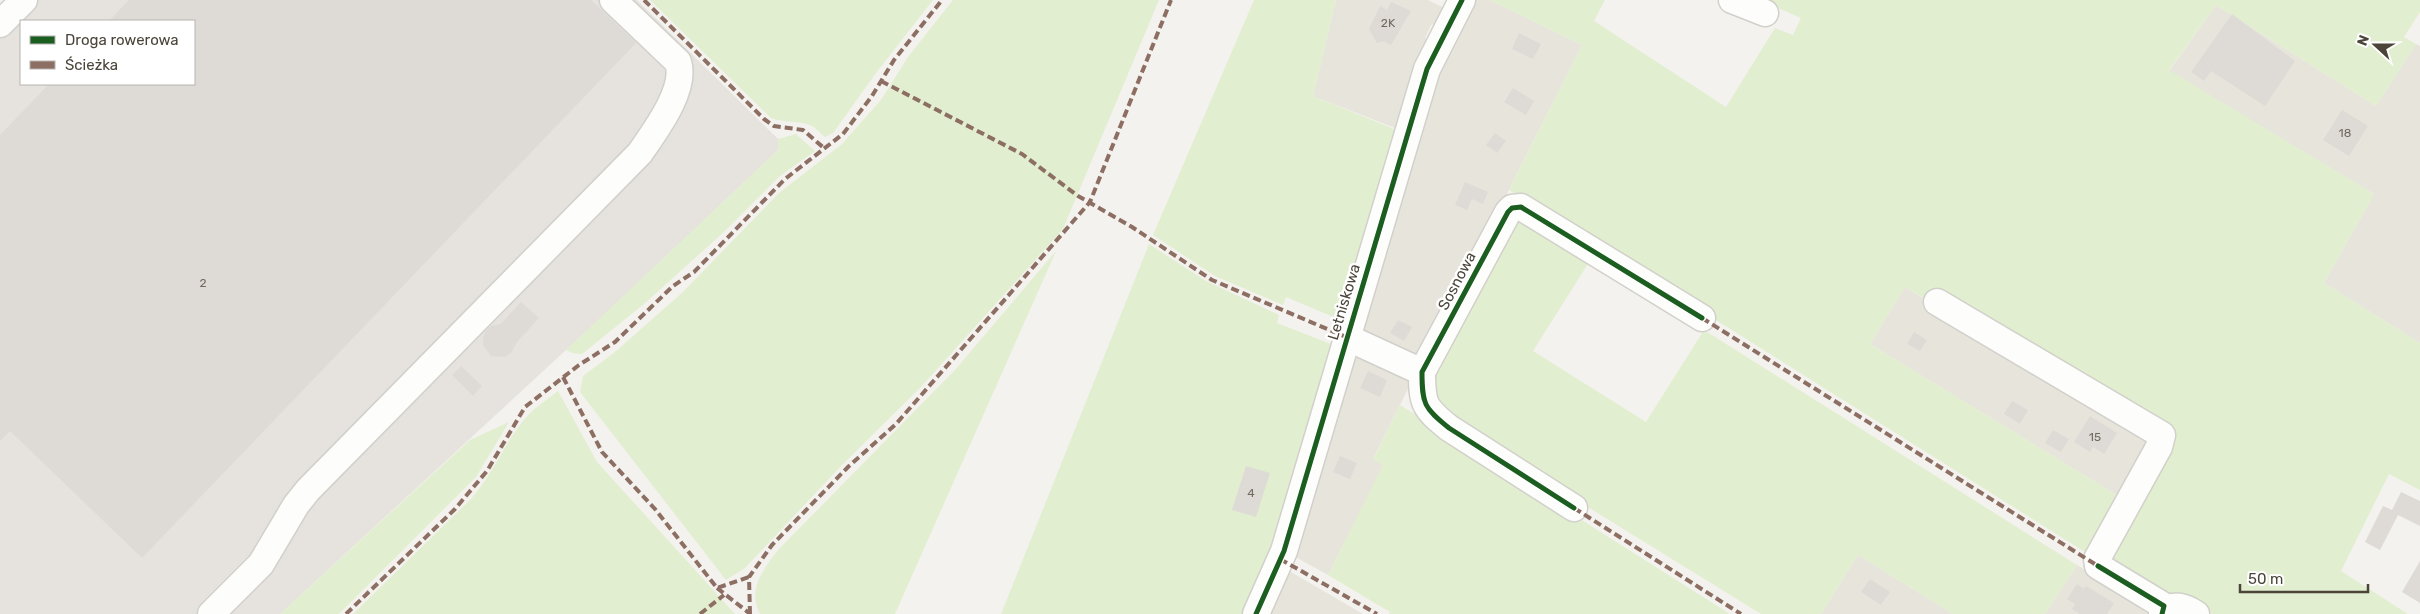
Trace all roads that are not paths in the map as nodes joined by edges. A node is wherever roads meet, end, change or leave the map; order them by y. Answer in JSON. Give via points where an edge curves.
{"nodes":[{"id":1,"x":24,"y":0,"type":"edge"},
{"id":2,"x":613,"y":0,"type":"edge"},
{"id":3,"x":1462,"y":0,"type":"edge"},
{"id":4,"x":1732,"y":0,"type":"edge"},
{"id":5,"x":1764,"y":13,"type":"dead end"},
{"id":6,"x":0,"y":24,"type":"edge"},
{"id":7,"x":1937,"y":302,"type":"dead end"},
{"id":8,"x":1702,"y":318,"type":"dead end"},
{"id":9,"x":1346,"y":336,"type":"junction"},
{"id":10,"x":1422,"y":372,"type":"junction"},
{"id":11,"x":1574,"y":508,"type":"dead end"},
{"id":12,"x":2163,"y":613,"type":"edge"},
{"id":13,"x":212,"y":614,"type":"edge"},
{"id":14,"x":1256,"y":614,"type":"edge"},
{"id":15,"x":2196,"y":614,"type":"edge"}],
"edges":[{"from":1,"to":6,"type":"street"},
{"from":2,"to":13,"type":"street","via":[[678,62],[681,72],[674,98],[657,129],[640,153],[308,490],[260,564]]},
{"from":3,"to":9,"type":"street","name":"Letniskowa","via":[[1427,69]]},
{"from":4,"to":5,"type":"street"},
{"from":7,"to":12,"type":"street","via":[[2162,435],[2159,447],[2100,550],[2098,566],[2164,606]]},
{"from":8,"to":10,"type":"street","name":"Sosnowa","via":[[1521,207],[1516,207],[1508,212]]},
{"from":9,"to":10,"type":"street"},
{"from":9,"to":14,"type":"street","name":"Letniskowa","via":[[1284,551]]},
{"from":10,"to":11,"type":"street","name":"Sosnowa","via":[[1422,398],[1431,413],[1449,428]]},
{"from":12,"to":15,"type":"street","via":[[2173,606],[2181,606]]}]}
